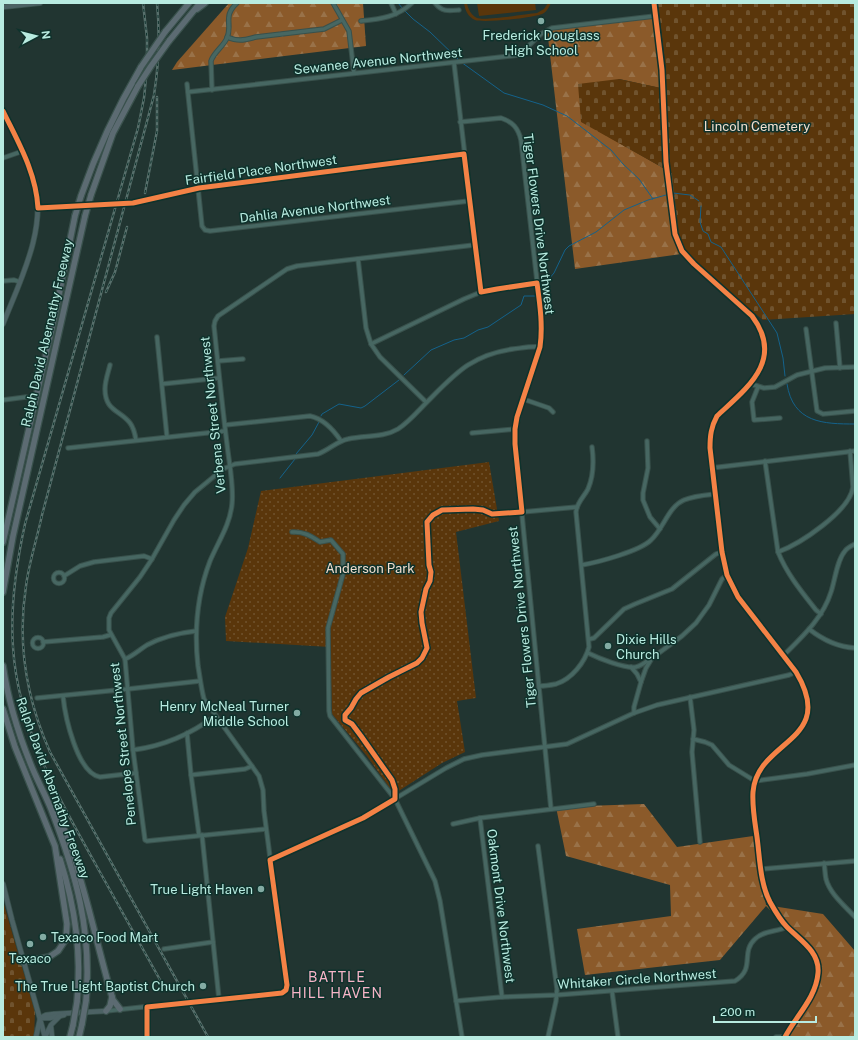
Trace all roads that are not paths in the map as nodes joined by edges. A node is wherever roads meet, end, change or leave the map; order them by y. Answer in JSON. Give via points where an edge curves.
{"nodes":[{"id":1,"x":40,"y":3,"type":"edge"},
{"id":2,"x":189,"y":3,"type":"edge"},
{"id":3,"x":200,"y":3,"type":"edge"},
{"id":4,"x":205,"y":3,"type":"edge"},
{"id":5,"x":237,"y":3,"type":"edge"},
{"id":6,"x":333,"y":3,"type":"edge"},
{"id":7,"x":391,"y":3,"type":"edge"},
{"id":8,"x":412,"y":3,"type":"edge"},
{"id":9,"x":435,"y":3,"type":"edge"},
{"id":10,"x":654,"y":3,"type":"edge"},
{"id":11,"x":5,"y":6,"type":"edge"},
{"id":12,"x":458,"y":10,"type":"dead end"},
{"id":13,"x":192,"y":13,"type":"junction"},
{"id":14,"x":396,"y":14,"type":"junction"},
{"id":15,"x":655,"y":16,"type":"junction"},
{"id":16,"x":342,"y":20,"type":"junction"},
{"id":17,"x":361,"y":21,"type":"dead end"},
{"id":18,"x":227,"y":37,"type":"junction"},
{"id":19,"x":454,"y":63,"type":"junction"},
{"id":20,"x":354,"y":73,"type":"junction"},
{"id":21,"x":187,"y":84,"type":"dead end"},
{"id":22,"x":212,"y":90,"type":"junction"},
{"id":23,"x":188,"y":92,"type":"junction"},
{"id":24,"x":3,"y":111,"type":"edge"},
{"id":25,"x":460,"y":122,"type":"junction"},
{"id":26,"x":23,"y":151,"type":"junction"},
{"id":27,"x":464,"y":154,"type":"junction"},
{"id":28,"x":3,"y":158,"type":"edge"},
{"id":29,"x":199,"y":188,"type":"junction"},
{"id":30,"x":469,"y":201,"type":"junction"},
{"id":31,"x":38,"y":208,"type":"junction"},
{"id":32,"x":474,"y":245,"type":"junction"},
{"id":33,"x":358,"y":258,"type":"junction"},
{"id":34,"x":3,"y":282,"type":"edge"},
{"id":35,"x":20,"y":282,"type":"junction"},
{"id":36,"x":537,"y":283,"type":"junction"},
{"id":37,"x":481,"y":292,"type":"junction"},
{"id":38,"x":836,"y":323,"type":"dead end"},
{"id":39,"x":3,"y":324,"type":"edge"},
{"id":40,"x":806,"y":329,"type":"dead end"},
{"id":41,"x":157,"y":337,"type":"dead end"},
{"id":42,"x":371,"y":344,"type":"junction"},
{"id":43,"x":540,"y":347,"type":"junction"},
{"id":44,"x":243,"y":358,"type":"dead end"},
{"id":45,"x":218,"y":361,"type":"junction"},
{"id":46,"x":110,"y":365,"type":"dead end"},
{"id":47,"x":855,"y":367,"type":"edge"},
{"id":48,"x":840,"y":368,"type":"junction"},
{"id":49,"x":812,"y":372,"type":"junction"},
{"id":50,"x":220,"y":378,"type":"junction"},
{"id":51,"x":162,"y":384,"type":"junction"},
{"id":52,"x":751,"y":384,"type":"junction"},
{"id":53,"x":758,"y":387,"type":"junction"},
{"id":54,"x":26,"y":396,"type":"dead end"},
{"id":55,"x":523,"y":399,"type":"junction"},
{"id":56,"x":3,"y":400,"type":"edge"},
{"id":57,"x":426,"y":402,"type":"junction"},
{"id":58,"x":855,"y":411,"type":"edge"},
{"id":59,"x":553,"y":412,"type":"dead end"},
{"id":60,"x":780,"y":418,"type":"dead end"},
{"id":61,"x":225,"y":425,"type":"junction"},
{"id":62,"x":515,"y":430,"type":"junction"},
{"id":63,"x":225,"y":431,"type":"junction"},
{"id":64,"x":472,"y":433,"type":"dead end"},
{"id":65,"x":167,"y":437,"type":"junction"},
{"id":66,"x":136,"y":440,"type":"junction"},
{"id":67,"x":341,"y":441,"type":"junction"},
{"id":68,"x":646,"y":441,"type":"dead end"},
{"id":69,"x":592,"y":447,"type":"dead end"},
{"id":70,"x":68,"y":448,"type":"dead end"},
{"id":71,"x":853,"y":451,"type":"edge"},
{"id":72,"x":765,"y":461,"type":"junction"},
{"id":73,"x":229,"y":466,"type":"junction"},
{"id":74,"x":711,"y":468,"type":"junction"},
{"id":75,"x":715,"y":494,"type":"junction"},
{"id":76,"x":577,"y":507,"type":"junction"},
{"id":77,"x":522,"y":512,"type":"junction"},
{"id":78,"x":660,"y":529,"type":"junction"},
{"id":79,"x":292,"y":532,"type":"dead end"},
{"id":80,"x":3,"y":542,"type":"edge"},
{"id":81,"x":855,"y":544,"type":"edge"},
{"id":82,"x":722,"y":552,"type":"junction"},
{"id":83,"x":778,"y":552,"type":"junction"},
{"id":84,"x":152,"y":559,"type":"junction"},
{"id":85,"x":582,"y":565,"type":"junction"},
{"id":86,"x":727,"y":575,"type":"junction"},
{"id":87,"x":64,"y":576,"type":"dead end"},
{"id":88,"x":3,"y":592,"type":"edge"},
{"id":89,"x":821,"y":614,"type":"junction"},
{"id":90,"x":809,"y":629,"type":"junction"},
{"id":91,"x":196,"y":631,"type":"junction"},
{"id":92,"x":110,"y":635,"type":"junction"},
{"id":93,"x":590,"y":639,"type":"junction"},
{"id":94,"x":43,"y":642,"type":"dead end"},
{"id":95,"x":855,"y":648,"type":"edge"},
{"id":96,"x":588,"y":653,"type":"junction"},
{"id":97,"x":783,"y":656,"type":"junction"},
{"id":98,"x":652,"y":658,"type":"junction"},
{"id":99,"x":125,"y":659,"type":"junction"},
{"id":100,"x":3,"y":666,"type":"edge"},
{"id":101,"x":631,"y":667,"type":"junction"},
{"id":102,"x":796,"y":672,"type":"junction"},
{"id":103,"x":200,"y":681,"type":"junction"},
{"id":104,"x":641,"y":682,"type":"junction"},
{"id":105,"x":540,"y":686,"type":"junction"},
{"id":106,"x":128,"y":690,"type":"junction"},
{"id":107,"x":63,"y":696,"type":"junction"},
{"id":108,"x":690,"y":697,"type":"junction"},
{"id":109,"x":37,"y":698,"type":"dead end"},
{"id":110,"x":3,"y":709,"type":"edge"},
{"id":111,"x":634,"y":713,"type":"junction"},
{"id":112,"x":215,"y":716,"type":"junction"},
{"id":113,"x":188,"y":733,"type":"junction"},
{"id":114,"x":693,"y":739,"type":"junction"},
{"id":115,"x":545,"y":747,"type":"junction"},
{"id":116,"x":133,"y":750,"type":"junction"},
{"id":117,"x":855,"y":765,"type":"edge"},
{"id":118,"x":252,"y":766,"type":"junction"},
{"id":119,"x":136,"y":773,"type":"junction"},
{"id":120,"x":191,"y":775,"type":"junction"},
{"id":121,"x":755,"y":781,"type":"junction"},
{"id":122,"x":395,"y":799,"type":"junction"},
{"id":123,"x":594,"y":804,"type":"dead end"},
{"id":124,"x":51,"y":808,"type":"junction"},
{"id":125,"x":551,"y":809,"type":"junction"},
{"id":126,"x":480,"y":818,"type":"junction"},
{"id":127,"x":453,"y":824,"type":"dead end"},
{"id":128,"x":266,"y":829,"type":"junction"},
{"id":129,"x":201,"y":835,"type":"junction"},
{"id":130,"x":700,"y":842,"type":"dead end"},
{"id":131,"x":55,"y":846,"type":"junction"},
{"id":132,"x":538,"y":846,"type":"dead end"},
{"id":133,"x":270,"y":860,"type":"junction"},
{"id":134,"x":855,"y":861,"type":"edge"},
{"id":135,"x":824,"y":863,"type":"junction"},
{"id":136,"x":761,"y":869,"type":"junction"},
{"id":137,"x":3,"y":884,"type":"edge"},
{"id":138,"x":855,"y":917,"type":"edge"},
{"id":139,"x":787,"y":927,"type":"junction"},
{"id":140,"x":213,"y":942,"type":"junction"},
{"id":141,"x":164,"y":949,"type":"dead end"},
{"id":142,"x":24,"y":962,"type":"junction"},
{"id":143,"x":612,"y":991,"type":"junction"},
{"id":144,"x":557,"y":996,"type":"junction"},
{"id":145,"x":112,"y":997,"type":"junction"},
{"id":146,"x":502,"y":997,"type":"junction"},
{"id":147,"x":219,"y":999,"type":"junction"},
{"id":148,"x":456,"y":1002,"type":"junction"},
{"id":149,"x":120,"y":1009,"type":"junction"},
{"id":150,"x":106,"y":1011,"type":"junction"},
{"id":151,"x":67,"y":1014,"type":"junction"},
{"id":152,"x":59,"y":1017,"type":"junction"},
{"id":153,"x":40,"y":1018,"type":"junction"},
{"id":154,"x":51,"y":1025,"type":"junction"},
{"id":155,"x":36,"y":1037,"type":"edge"},
{"id":156,"x":45,"y":1037,"type":"edge"},
{"id":157,"x":52,"y":1037,"type":"edge"},
{"id":158,"x":70,"y":1037,"type":"edge"},
{"id":159,"x":79,"y":1037,"type":"edge"},
{"id":160,"x":462,"y":1037,"type":"edge"},
{"id":161,"x":548,"y":1037,"type":"edge"},
{"id":162,"x":618,"y":1037,"type":"edge"},
{"id":163,"x":776,"y":1037,"type":"edge"},
{"id":164,"x":784,"y":1037,"type":"edge"}],
"edges":[{"from":1,"to":11,"type":"main road"},
{"from":2,"to":80,"type":"highway","name":"Ralph David Abernathy Freeway","bridge":true,"via":[[141,67],[114,116],[81,196]]},
{"from":3,"to":13,"type":"highway"},
{"from":4,"to":13,"type":"highway"},
{"from":5,"to":18,"type":"street","via":[[228,15]]},
{"from":6,"to":16,"type":"street"},
{"from":7,"to":14,"type":"street"},
{"from":8,"to":14,"type":"street"},
{"from":9,"to":12,"type":"street","via":[[442,10]]},
{"from":10,"to":15,"type":"main road"},
{"from":13,"to":88,"type":"highway","name":"Ralph David Abernathy Freeway","bridge":true,"via":[[150,66],[138,86],[113,133],[91,195],[13,536]]},
{"from":14,"to":17,"type":"street"},
{"from":15,"to":19,"type":"street","name":"Sewanee Avenue Northwest","via":[[552,28],[541,34],[519,55]]},
{"from":15,"to":52,"type":"main road","via":[[662,70],[666,162],[675,234],[682,251],[694,264],[759,325],[763,335],[764,353],[759,372]]},
{"from":16,"to":18,"type":"street","via":[[324,29],[246,40]]},
{"from":16,"to":20,"type":"street","via":[[349,31]]},
{"from":18,"to":22,"type":"street","via":[[212,57]]},
{"from":19,"to":20,"type":"street","name":"Sewanee Avenue Northwest"},
{"from":19,"to":25,"type":"street"},
{"from":20,"to":22,"type":"street","name":"Sewanee Avenue Northwest"},
{"from":21,"to":23,"type":"street"},
{"from":22,"to":23,"type":"street","name":"Sewanee Avenue Northwest"},
{"from":23,"to":29,"type":"street"},
{"from":24,"to":26,"type":"main road"},
{"from":25,"to":27,"type":"street"},
{"from":25,"to":36,"type":"street","name":"Tiger Flowers Drive Northwest","via":[[501,118],[512,123],[519,132]]},
{"from":26,"to":28,"type":"street"},
{"from":26,"to":31,"type":"main road","via":[[35,181]]},
{"from":27,"to":29,"type":"street","name":"Fairfield Place Northwest"},
{"from":27,"to":30,"type":"street"},
{"from":29,"to":30,"type":"street","name":"Dahlia Avenue Northwest","via":[[202,226],[210,231]]},
{"from":29,"to":31,"type":"street","name":"Fairfield Place Northwest","via":[[133,203]]},
{"from":30,"to":32,"type":"street"},
{"from":31,"to":35,"type":"main road","via":[[35,232]]},
{"from":32,"to":33,"type":"street","name":"Verbena Street Northwest"},
{"from":32,"to":37,"type":"street"},
{"from":33,"to":42,"type":"street","via":[[366,328]]},
{"from":33,"to":45,"type":"street","name":"Verbena Street Northwest","via":[[288,269],[218,316],[214,326]]},
{"from":34,"to":35,"type":"street"},
{"from":35,"to":39,"type":"main road"},
{"from":36,"to":37,"type":"street"},
{"from":36,"to":43,"type":"street","name":"Tiger Flowers Drive Northwest","via":[[542,325]]},
{"from":37,"to":42,"type":"street"},
{"from":38,"to":48,"type":"street"},
{"from":40,"to":49,"type":"street"},
{"from":41,"to":51,"type":"street"},
{"from":42,"to":57,"type":"street","via":[[380,357]]},
{"from":43,"to":55,"type":"street","name":"Tiger Flowers Drive Northwest"},
{"from":43,"to":57,"type":"street","via":[[502,351],[476,360],[454,374]]},
{"from":44,"to":45,"type":"street"},
{"from":45,"to":50,"type":"street","name":"Verbena Street Northwest"},
{"from":46,"to":66,"type":"street","via":[[106,398],[115,411],[131,423]]},
{"from":47,"to":48,"type":"street"},
{"from":48,"to":49,"type":"street","via":[[825,368]]},
{"from":49,"to":53,"type":"street","via":[[798,375],[775,386]]},
{"from":49,"to":58,"type":"street","via":[[817,411],[823,414]]},
{"from":50,"to":51,"type":"street"},
{"from":50,"to":61,"type":"street","name":"Verbena Street Northwest"},
{"from":51,"to":65,"type":"street"},
{"from":52,"to":53,"type":"street"},
{"from":52,"to":74,"type":"main road","via":[[717,416],[714,422],[710,435]]},
{"from":53,"to":60,"type":"street","via":[[752,402],[754,420]]},
{"from":54,"to":56,"type":"street"},
{"from":55,"to":59,"type":"street","via":[[549,408]]},
{"from":55,"to":62,"type":"street","name":"Tiger Flowers Drive Northwest"},
{"from":57,"to":67,"type":"street","via":[[406,424],[394,431]]},
{"from":61,"to":63,"type":"street","name":"Verbena Street Northwest"},
{"from":61,"to":67,"type":"street","via":[[310,416],[324,422]]},
{"from":62,"to":64,"type":"street"},
{"from":62,"to":77,"type":"street","name":"Tiger Flowers Drive Northwest"},
{"from":63,"to":65,"type":"street"},
{"from":63,"to":73,"type":"street","name":"Verbena Street Northwest"},
{"from":65,"to":66,"type":"street"},
{"from":66,"to":70,"type":"street"},
{"from":67,"to":73,"type":"street","via":[[318,454]]},
{"from":68,"to":78,"type":"street","via":[[648,468],[643,500],[650,517]]},
{"from":69,"to":76,"type":"street","via":[[592,478]]},
{"from":71,"to":72,"type":"street"},
{"from":71,"to":83,"type":"street","via":[[853,487],[848,498],[819,529]]},
{"from":72,"to":74,"type":"street"},
{"from":72,"to":83,"type":"street"},
{"from":73,"to":84,"type":"street","via":[[203,485],[184,505]]},
{"from":73,"to":91,"type":"street","name":"Verbena Street Northwest","via":[[232,494],[230,513],[203,582]]},
{"from":74,"to":75,"type":"main road"},
{"from":75,"to":78,"type":"street","via":[[680,502]]},
{"from":75,"to":82,"type":"main road"},
{"from":76,"to":77,"type":"street"},
{"from":76,"to":85,"type":"street"},
{"from":77,"to":105,"type":"street","name":"Tiger Flowers Drive Northwest"},
{"from":78,"to":85,"type":"street","via":[[651,541],[639,548]]},
{"from":79,"to":122,"type":"street","via":[[309,534],[320,542],[331,540],[343,554],[343,574],[328,628],[329,712],[332,720]]},
{"from":81,"to":89,"type":"street","via":[[847,548],[841,556],[831,593]]},
{"from":82,"to":86,"type":"main road"},
{"from":82,"to":93,"type":"street","via":[[672,589],[624,609]]},
{"from":83,"to":89,"type":"street","via":[[790,577]]},
{"from":84,"to":87,"type":"street","via":[[144,556],[94,562],[80,566]]},
{"from":84,"to":92,"type":"street","via":[[111,613],[108,624]]},
{"from":85,"to":93,"type":"street"},
{"from":86,"to":97,"type":"main road","via":[[738,597]]},
{"from":86,"to":98,"type":"street","via":[[722,579],[709,605],[696,623]]},
{"from":89,"to":90,"type":"street"},
{"from":90,"to":95,"type":"street","via":[[833,644]]},
{"from":90,"to":97,"type":"street"},
{"from":91,"to":99,"type":"street","via":[[160,639]]},
{"from":91,"to":103,"type":"street","name":"Verbena Street Northwest"},
{"from":92,"to":94,"type":"street"},
{"from":92,"to":99,"type":"street","name":"Penelope Street Northwest"},
{"from":93,"to":96,"type":"street"},
{"from":96,"to":101,"type":"street","via":[[599,659]]},
{"from":96,"to":105,"type":"street","via":[[567,679]]},
{"from":97,"to":102,"type":"main road"},
{"from":98,"to":101,"type":"street","via":[[641,666]]},
{"from":98,"to":104,"type":"street"},
{"from":99,"to":106,"type":"street","name":"Penelope Street Northwest"},
{"from":100,"to":124,"type":"highway","name":"Ralph David Abernathy Freeway","via":[[8,696],[19,731]]},
{"from":101,"to":104,"type":"street"},
{"from":102,"to":108,"type":"street"},
{"from":102,"to":121,"type":"main road","via":[[806,692],[808,708],[805,720],[795,736],[765,763]]},
{"from":103,"to":106,"type":"street"},
{"from":103,"to":112,"type":"street","name":"Verbena Street Northwest","via":[[204,699]]},
{"from":104,"to":111,"type":"street"},
{"from":105,"to":115,"type":"street","name":"Tiger Flowers Drive Northwest"},
{"from":106,"to":107,"type":"street"},
{"from":106,"to":116,"type":"street","name":"Penelope Street Northwest"},
{"from":107,"to":109,"type":"street"},
{"from":107,"to":119,"type":"street","via":[[71,736],[91,774],[100,778]]},
{"from":108,"to":111,"type":"street"},
{"from":108,"to":114,"type":"street"},
{"from":110,"to":131,"type":"highway"},
{"from":111,"to":115,"type":"street","via":[[575,742]]},
{"from":112,"to":113,"type":"street"},
{"from":112,"to":118,"type":"street","name":"Verbena Street Northwest"},
{"from":113,"to":116,"type":"street","via":[[160,745]]},
{"from":113,"to":120,"type":"street"},
{"from":114,"to":121,"type":"street","via":[[712,746],[729,765]]},
{"from":114,"to":130,"type":"street"},
{"from":115,"to":122,"type":"street","via":[[464,759]]},
{"from":115,"to":125,"type":"street","name":"Tiger Flowers Drive Northwest"},
{"from":116,"to":119,"type":"street","name":"Penelope Street Northwest"},
{"from":117,"to":121,"type":"street"},
{"from":118,"to":120,"type":"street","via":[[246,769]]},
{"from":118,"to":128,"type":"street","name":"Verbena Street Northwest","via":[[262,785]]},
{"from":119,"to":129,"type":"street","name":"Penelope Street Northwest","via":[[144,838],[147,841]]},
{"from":120,"to":129,"type":"street"},
{"from":121,"to":136,"type":"main road","via":[[753,799]]},
{"from":122,"to":133,"type":"street","via":[[363,818]]},
{"from":122,"to":148,"type":"street","via":[[438,891]]},
{"from":123,"to":125,"type":"street"},
{"from":124,"to":145,"type":"highway","via":[[60,820],[73,854]]},
{"from":124,"to":159,"type":"highway","name":"Ralph David Abernathy Freeway","bridge":true,"via":[[72,870],[83,913],[87,949],[86,1001]]},
{"from":125,"to":126,"type":"street"},
{"from":126,"to":127,"type":"street"},
{"from":126,"to":146,"type":"street","name":"Oakmont Drive Northwest"},
{"from":128,"to":129,"type":"street"},
{"from":128,"to":133,"type":"street","name":"Verbena Street Northwest"},
{"from":129,"to":140,"type":"street"},
{"from":131,"to":142,"type":"highway","via":[[67,919],[67,935],[61,948],[49,957]]},
{"from":131,"to":158,"type":"highway","name":"Ralph David Abernathy Freeway","bridge":true,"via":[[67,882],[76,924],[79,966],[77,1002]]},
{"from":132,"to":144,"type":"street"},
{"from":133,"to":147,"type":"street","name":"Verbena Street Northwest","via":[[286,990],[282,993]]},
{"from":134,"to":135,"type":"street"},
{"from":135,"to":136,"type":"street"},
{"from":135,"to":138,"type":"street","via":[[829,887]]},
{"from":136,"to":139,"type":"main road","via":[[769,900]]},
{"from":137,"to":142,"type":"main road"},
{"from":139,"to":143,"type":"street","name":"Whitaker Circle Northwest","via":[[762,934],[754,940],[749,949],[746,970],[735,981]]},
{"from":139,"to":164,"type":"main road","via":[[811,951],[817,961],[819,972],[812,995]]},
{"from":140,"to":141,"type":"street"},
{"from":140,"to":147,"type":"street"},
{"from":142,"to":153,"type":"main road"},
{"from":143,"to":144,"type":"street","name":"Whitaker Circle Northwest"},
{"from":143,"to":162,"type":"street"},
{"from":144,"to":146,"type":"street","name":"Whitaker Circle Northwest"},
{"from":144,"to":161,"type":"street"},
{"from":145,"to":149,"type":"highway"},
{"from":145,"to":150,"type":"highway"},
{"from":146,"to":148,"type":"street","name":"Whitaker Circle Northwest"},
{"from":147,"to":149,"type":"street","bridge":true},
{"from":148,"to":160,"type":"street"},
{"from":149,"to":150,"type":"street"},
{"from":150,"to":151,"type":"main road"},
{"from":151,"to":152,"type":"main road"},
{"from":151,"to":153,"type":"main road","via":[[46,1015]]},
{"from":152,"to":153,"type":"main road"},
{"from":152,"to":154,"type":"main road"},
{"from":153,"to":155,"type":"main road"},
{"from":153,"to":156,"type":"main road"},
{"from":154,"to":156,"type":"main road"},
{"from":154,"to":157,"type":"main road"},
{"from":163,"to":164,"type":"street"}]}
